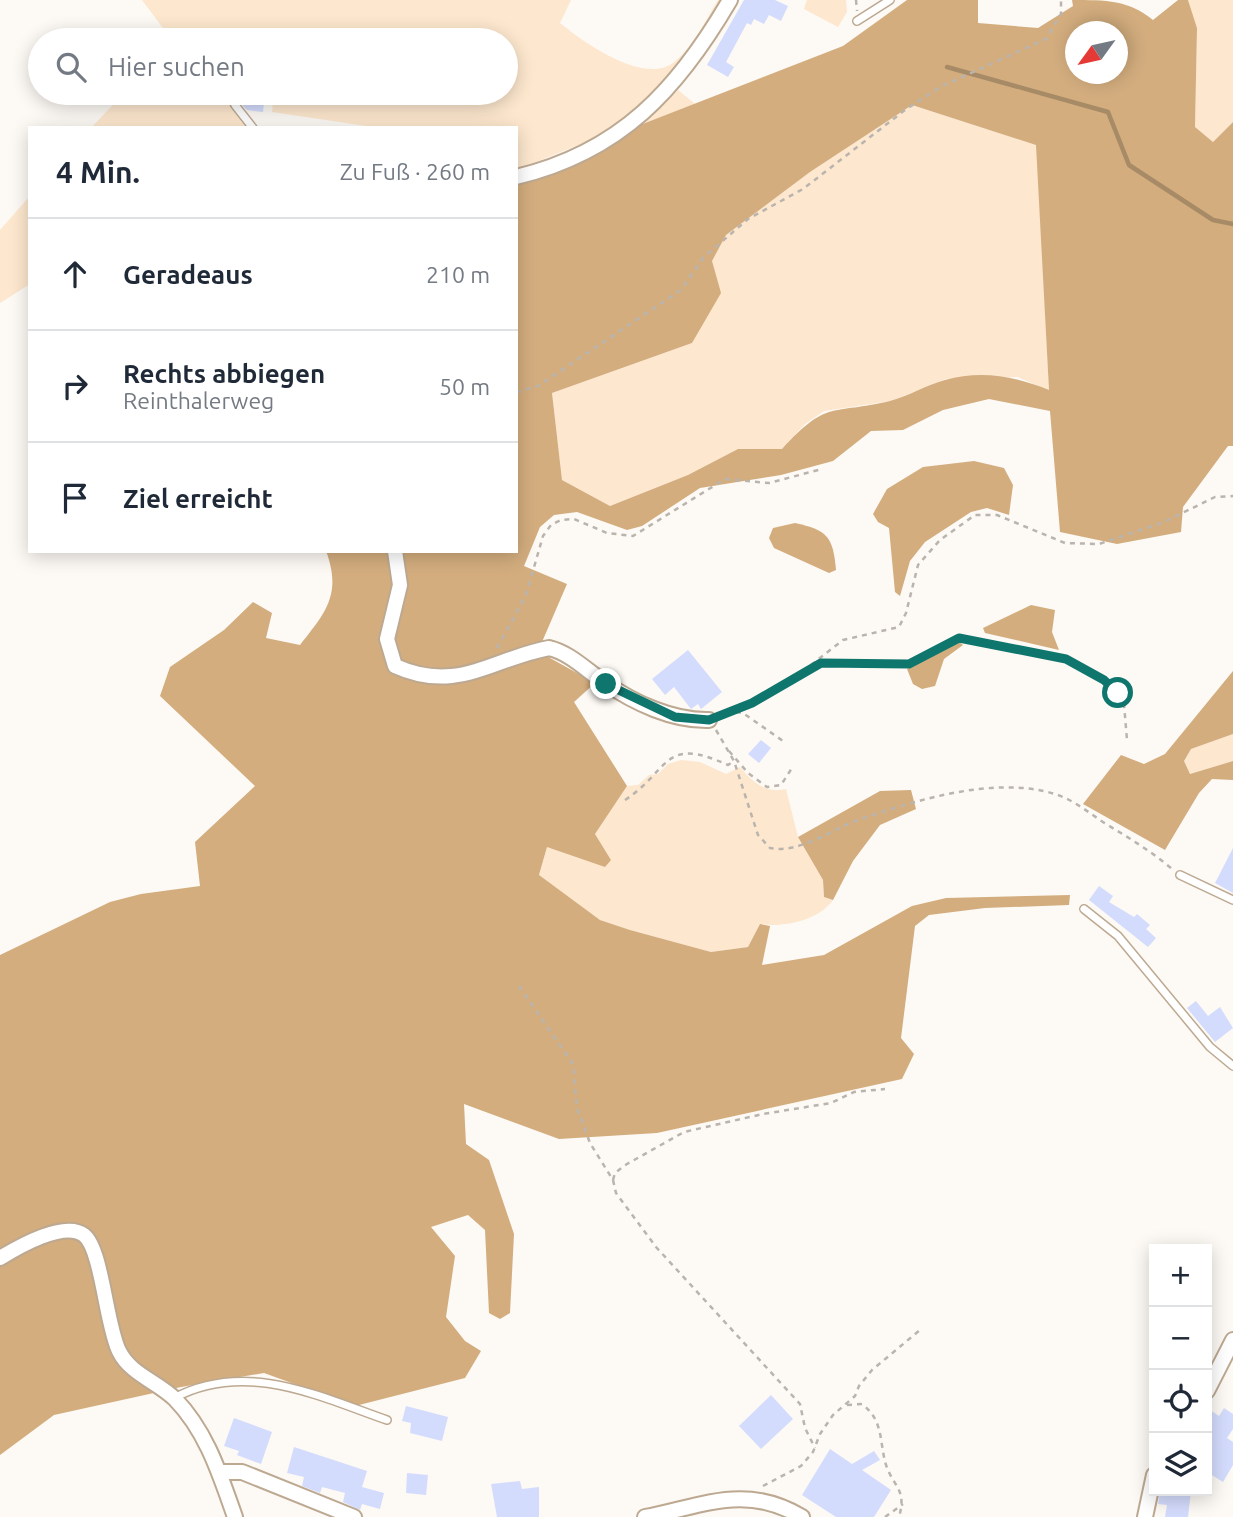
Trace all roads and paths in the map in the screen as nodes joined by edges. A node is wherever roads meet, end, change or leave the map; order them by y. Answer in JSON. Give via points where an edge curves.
{"nodes":[{"id":1,"x":730,"y":0,"type":"edge"},
{"id":2,"x":890,"y":0,"type":"edge"},
{"id":3,"x":1061,"y":0,"type":"edge"},
{"id":4,"x":858,"y":21,"type":"dead end"},
{"id":5,"x":234,"y":105,"type":"edge"},
{"id":6,"x":251,"y":126,"type":"edge"},
{"id":7,"x":518,"y":176,"type":"edge"},
{"id":8,"x":518,"y":391,"type":"edge"},
{"id":9,"x":822,"y":469,"type":"dead end"},
{"id":10,"x":1233,"y":496,"type":"edge"},
{"id":11,"x":395,"y":553,"type":"edge"},
{"id":12,"x":498,"y":665,"type":"junction"},
{"id":13,"x":809,"y":667,"type":"junction"},
{"id":14,"x":733,"y":712,"type":"junction"},
{"id":15,"x":709,"y":720,"type":"junction"},
{"id":16,"x":1127,"y":740,"type":"dead end"},
{"id":17,"x":783,"y":741,"type":"dead end"},
{"id":18,"x":727,"y":749,"type":"junction"},
{"id":19,"x":734,"y":761,"type":"junction"},
{"id":20,"x":792,"y":768,"type":"dead end"},
{"id":21,"x":625,"y":800,"type":"dead end"},
{"id":22,"x":1180,"y":876,"type":"joint"},
{"id":23,"x":1233,"y":900,"type":"edge"},
{"id":24,"x":1084,"y":909,"type":"dead end"},
{"id":25,"x":519,"y":986,"type":"dead end"},
{"id":26,"x":1233,"y":1066,"type":"edge"},
{"id":27,"x":885,"y":1089,"type":"dead end"},
{"id":28,"x":613,"y":1180,"type":"junction"},
{"id":29,"x":0,"y":1258,"type":"edge"},
{"id":30,"x":920,"y":1330,"type":"dead end"},
{"id":31,"x":1233,"y":1340,"type":"edge"},
{"id":32,"x":1212,"y":1381,"type":"edge"},
{"id":33,"x":174,"y":1398,"type":"junction"},
{"id":34,"x":844,"y":1406,"type":"junction"},
{"id":35,"x":387,"y":1420,"type":"dead end"},
{"id":36,"x":815,"y":1448,"type":"junction"},
{"id":37,"x":219,"y":1472,"type":"junction"},
{"id":38,"x":889,"y":1473,"type":"junction"},
{"id":39,"x":885,"y":1479,"type":"dead end"},
{"id":40,"x":1150,"y":1496,"type":"edge"},
{"id":41,"x":753,"y":1499,"type":"junction"},
{"id":42,"x":903,"y":1504,"type":"junction"},
{"id":43,"x":235,"y":1517,"type":"edge"},
{"id":44,"x":354,"y":1517,"type":"edge"},
{"id":45,"x":645,"y":1517,"type":"edge"},
{"id":46,"x":802,"y":1517,"type":"edge"},
{"id":47,"x":885,"y":1517,"type":"edge"},
{"id":48,"x":899,"y":1517,"type":"edge"},
{"id":49,"x":1145,"y":1517,"type":"edge"}],
"edges":[{"from":1,"to":7,"type":"street","via":[[699,53],[663,97],[582,151]]},
{"from":2,"to":4,"type":"lane"},
{"from":3,"to":8,"type":"path","via":[[1062,14],[1046,39],[942,86],[803,189],[748,219],[703,258],[681,290],[538,386]]},
{"from":5,"to":6,"type":"lane"},
{"from":9,"to":12,"type":"path","via":[[769,483],[726,479],[633,536],[607,533],[574,519],[551,525],[543,536],[526,595],[497,645]]},
{"from":10,"to":13,"type":"path","via":[[1215,496],[1164,522],[1090,544],[1046,538],[997,515],[975,515],[922,558],[899,626],[843,639]]},
{"from":11,"to":12,"type":"street","via":[[400,585],[387,639],[395,666],[409,673],[444,677]]},
{"from":12,"to":15,"type":"street","via":[[535,651],[555,650],[606,684],[660,711],[689,721]]},
{"from":13,"to":14,"type":"path"},
{"from":13,"to":16,"type":"path","via":[[832,662],[909,664],[959,638],[1040,652],[1083,667],[1118,693],[1126,715]]},
{"from":14,"to":15,"type":"path"},
{"from":14,"to":17,"type":"path","via":[[743,713]]},
{"from":15,"to":18,"type":"path"},
{"from":18,"to":19,"type":"path"},
{"from":18,"to":20,"type":"path","via":[[767,787],[782,785]]},
{"from":19,"to":21,"type":"path","via":[[728,765],[710,757],[676,755]]},
{"from":19,"to":22,"type":"path","via":[[758,835],[770,848],[786,850],[856,821],[936,796],[1029,789],[1079,805],[1150,850]]},
{"from":22,"to":23,"type":"lane"},
{"from":24,"to":26,"type":"lane","via":[[1118,936],[1210,1047]]},
{"from":25,"to":28,"type":"path","via":[[573,1064],[577,1108],[590,1143]]},
{"from":27,"to":28,"type":"path","via":[[854,1092],[810,1108],[684,1132],[627,1164]]},
{"from":28,"to":36,"type":"path","via":[[616,1193],[656,1247],[800,1404]]},
{"from":29,"to":33,"type":"street","via":[[51,1234],[86,1236],[95,1253],[109,1326],[120,1353],[133,1369]]},
{"from":30,"to":34,"type":"path","via":[[872,1370]]},
{"from":31,"to":32,"type":"street"},
{"from":33,"to":35,"type":"lane","via":[[192,1388],[279,1383]]},
{"from":33,"to":37,"type":"street","via":[[203,1437]]},
{"from":34,"to":36,"type":"path","via":[[820,1434]]},
{"from":34,"to":38,"type":"path","via":[[862,1404],[877,1419]]},
{"from":36,"to":41,"type":"path","via":[[801,1466],[762,1487]]},
{"from":37,"to":43,"type":"street"},
{"from":37,"to":44,"type":"street","via":[[242,1472]]},
{"from":38,"to":39,"type":"path"},
{"from":38,"to":42,"type":"path","via":[[902,1492]]},
{"from":40,"to":49,"type":"street"},
{"from":41,"to":45,"type":"street","via":[[709,1501]]},
{"from":41,"to":46,"type":"street"},
{"from":42,"to":47,"type":"path"},
{"from":42,"to":48,"type":"path"}]}
